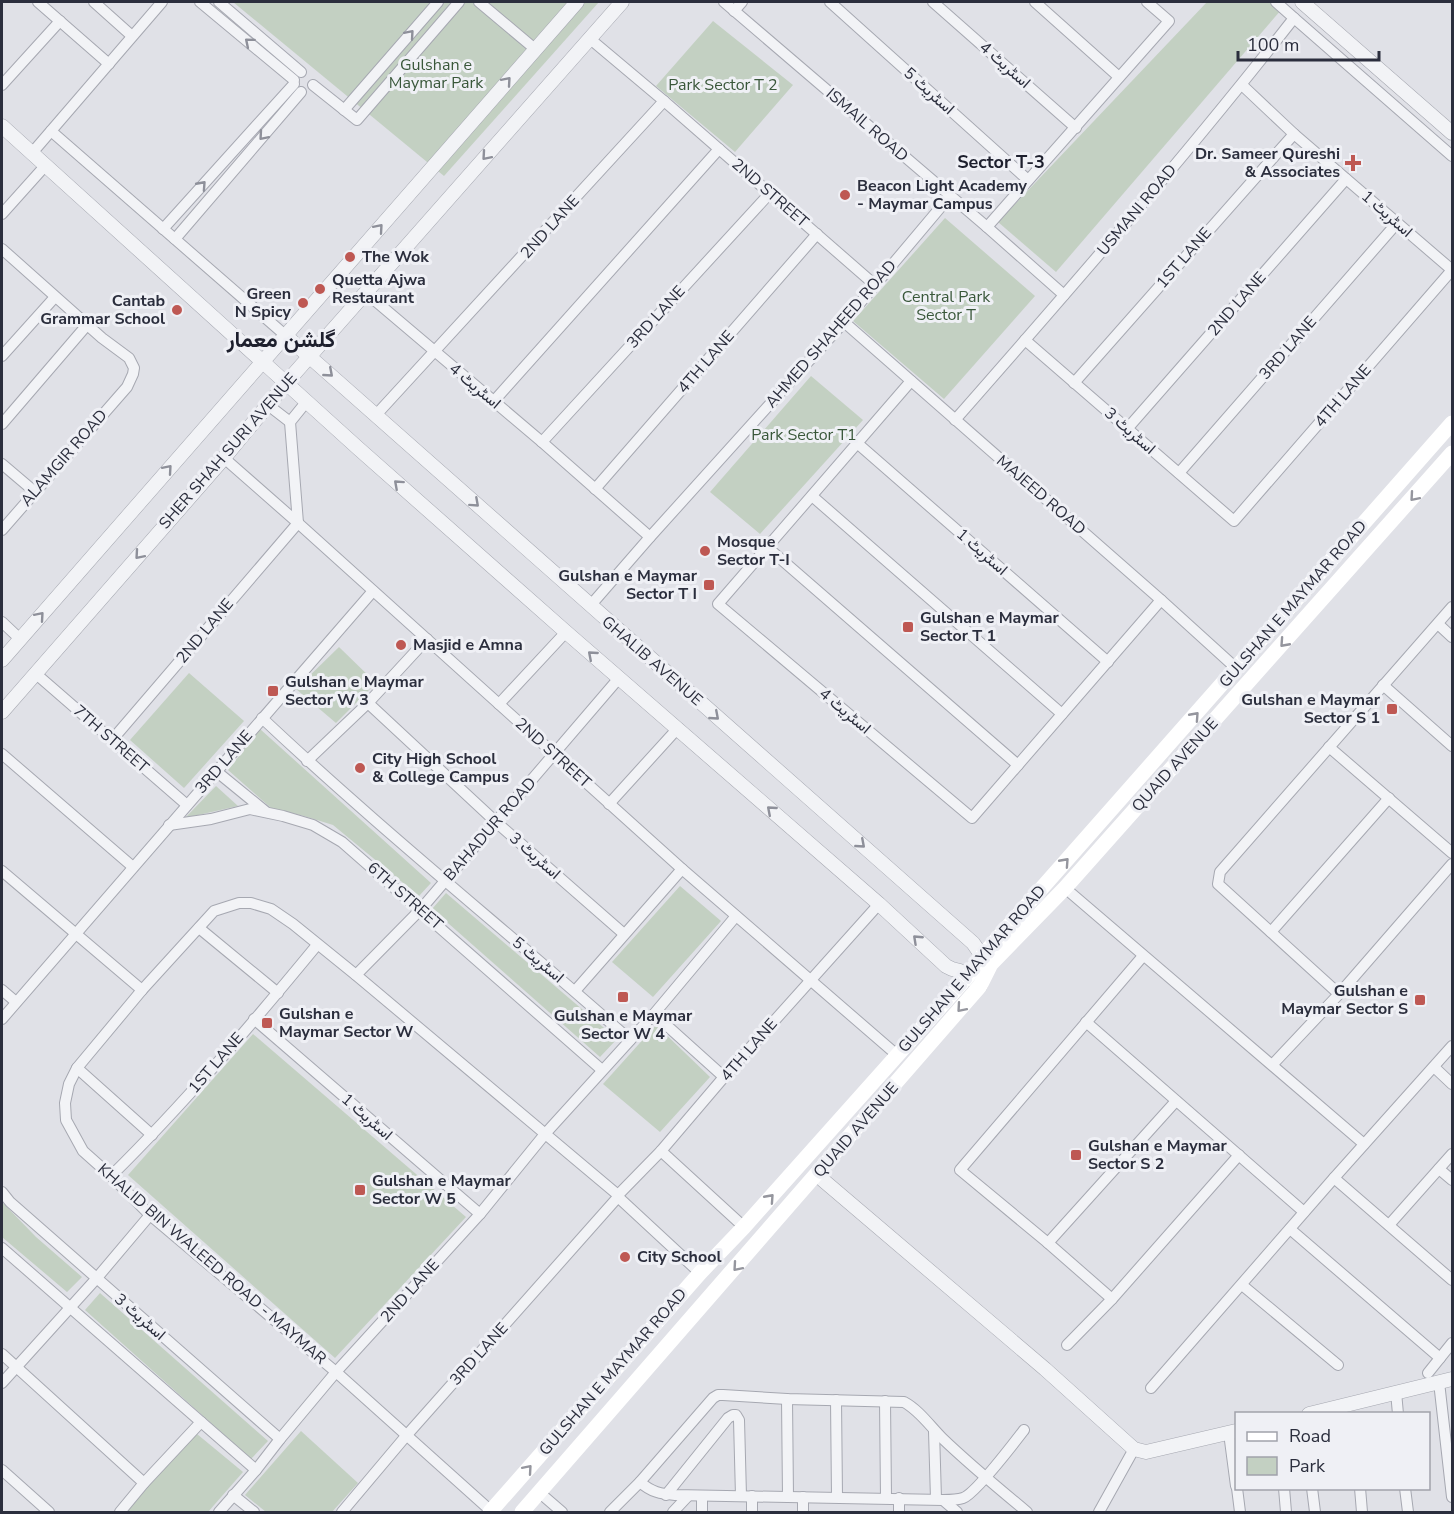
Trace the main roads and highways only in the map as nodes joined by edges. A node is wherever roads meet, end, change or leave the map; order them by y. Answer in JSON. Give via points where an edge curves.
{"nodes":[{"id":1,"x":1452,"y":423,"type":"edge"},
{"id":2,"x":1452,"y":453,"type":"edge"},
{"id":3,"x":987,"y":960,"type":"junction"},
{"id":4,"x":490,"y":1512,"type":"edge"},
{"id":5,"x":522,"y":1512,"type":"edge"}],
"edges":[{"from":3,"to":1,"type":"main road","name":"GULSHAN E MAYMAR ROAD","one_way":true},
{"from":2,"to":3,"type":"main road","name":"QUAID AVENUE","one_way":true,"via":[[1065,888]]},
{"from":4,"to":3,"type":"main road","name":"GULSHAN E MAYMAR ROAD","one_way":true,"via":[[700,1273],[968,976]]},
{"from":3,"to":5,"type":"main road","name":"QUAID AVENUE","one_way":true,"via":[[980,986]]}]}
